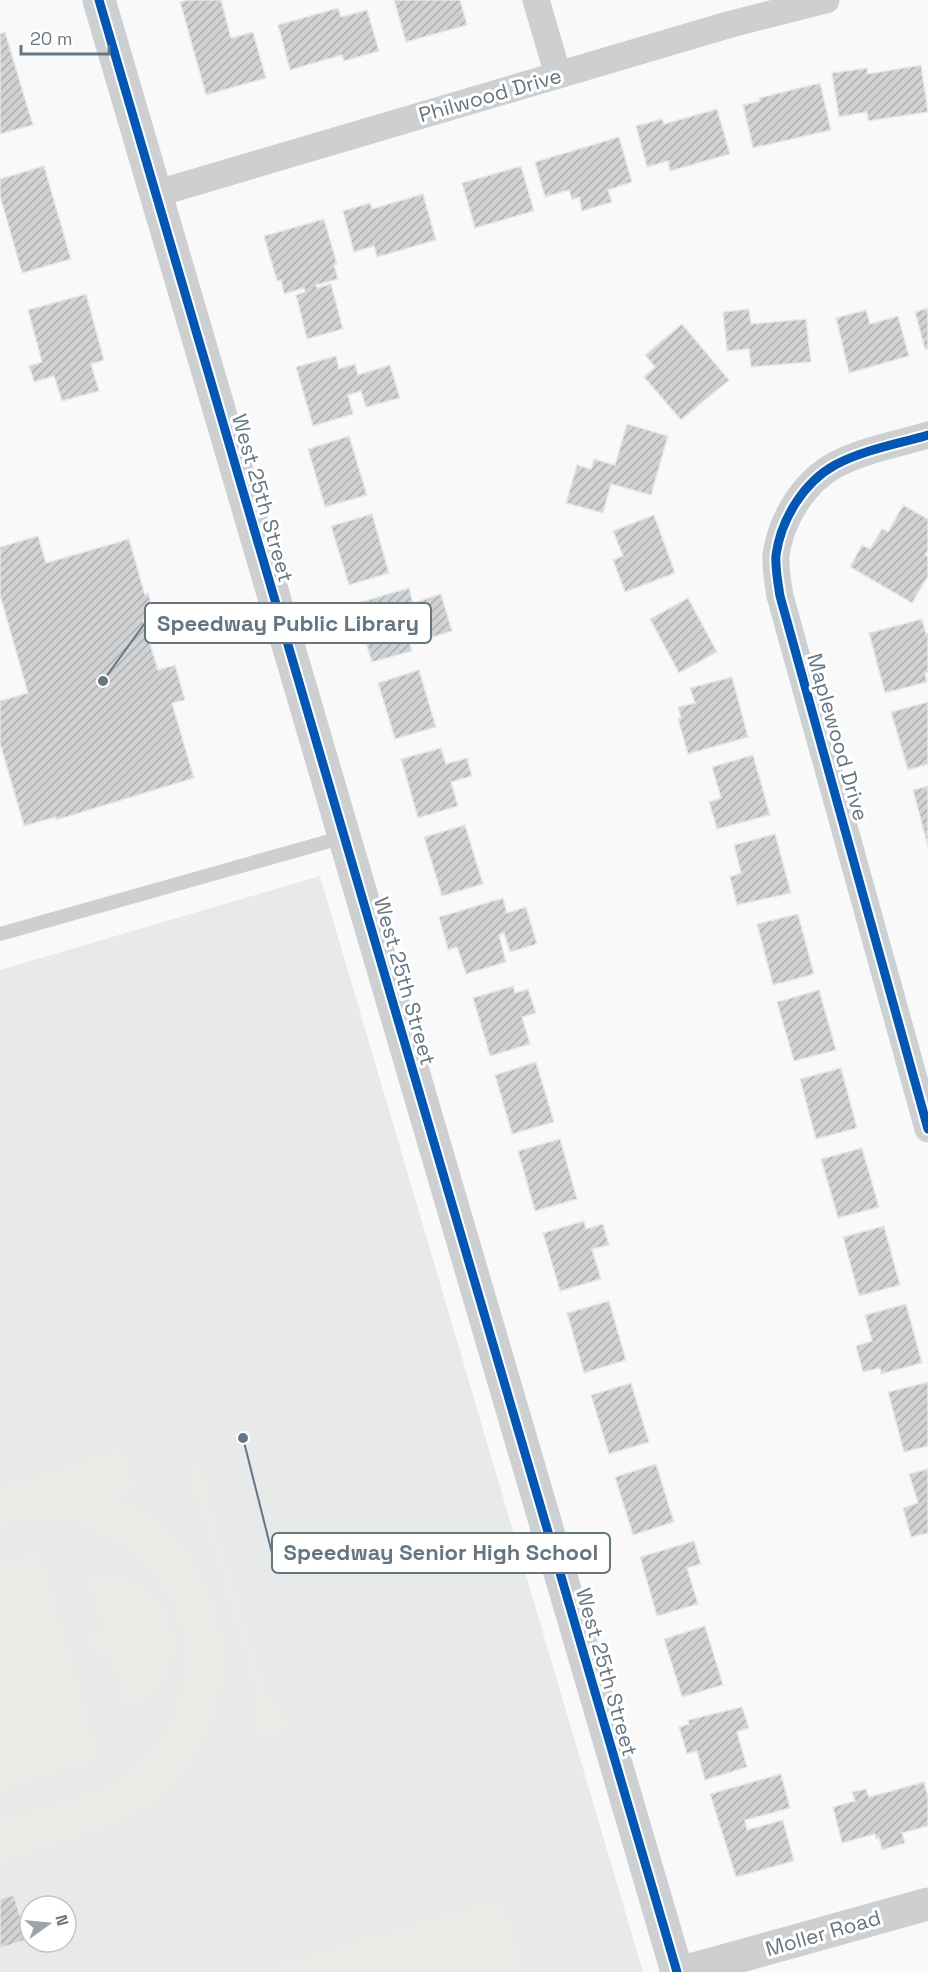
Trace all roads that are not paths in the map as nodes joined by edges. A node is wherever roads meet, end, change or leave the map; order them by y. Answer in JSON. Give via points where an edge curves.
{"nodes":[{"id":1,"x":99,"y":0,"type":"edge"},
{"id":2,"x":536,"y":0,"type":"edge"},
{"id":3,"x":826,"y":0,"type":"edge"},
{"id":4,"x":558,"y":75,"type":"junction"},
{"id":5,"x":154,"y":194,"type":"junction"},
{"id":6,"x":928,"y":435,"type":"edge"},
{"id":7,"x":344,"y":837,"type":"junction"},
{"id":8,"x":0,"y":934,"type":"edge"},
{"id":9,"x":928,"y":1129,"type":"edge"},
{"id":10,"x":928,"y":1904,"type":"edge"},
{"id":11,"x":677,"y":1972,"type":"edge"},
{"id":12,"x":683,"y":1972,"type":"edge"}],
"edges":[{"from":1,"to":5,"type":"street","name":"West 25th Street"},
{"from":2,"to":4,"type":"street"},
{"from":3,"to":4,"type":"street","name":"Philwood Drive","via":[[749,18]]},
{"from":4,"to":5,"type":"street","name":"Philwood Drive"},
{"from":5,"to":7,"type":"street","name":"West 25th Street"},
{"from":6,"to":9,"type":"street","name":"Maplewood Drive","via":[[846,460],[822,474],[795,503],[776,555],[780,597]]},
{"from":7,"to":8,"type":"lane"},
{"from":7,"to":11,"type":"street","name":"West 25th Street"},
{"from":10,"to":12,"type":"street","name":"Moller Road"}]}
